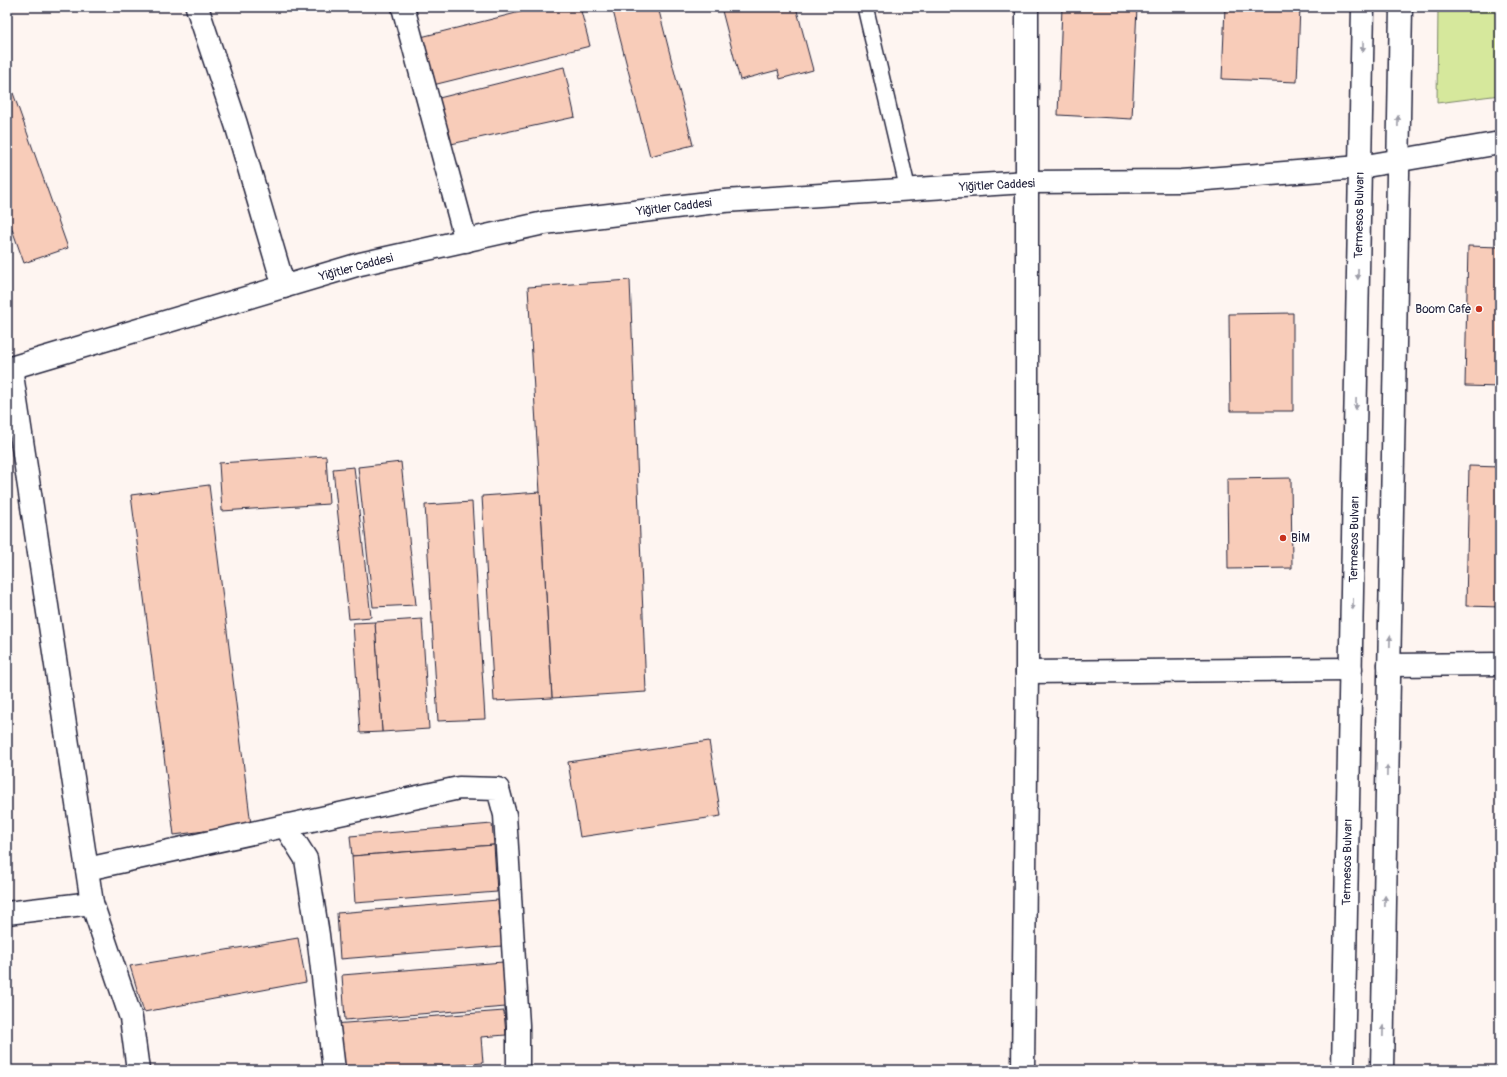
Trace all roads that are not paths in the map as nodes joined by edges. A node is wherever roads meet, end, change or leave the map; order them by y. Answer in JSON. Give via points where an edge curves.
{"nodes":[{"id":1,"x":198,"y":7,"type":"edge"},
{"id":2,"x":403,"y":7,"type":"edge"},
{"id":3,"x":865,"y":7,"type":"edge"},
{"id":4,"x":1027,"y":7,"type":"edge"},
{"id":5,"x":1363,"y":7,"type":"edge"},
{"id":6,"x":1401,"y":7,"type":"edge"},
{"id":7,"x":1500,"y":143,"type":"edge"},
{"id":8,"x":1397,"y":160,"type":"junction"},
{"id":9,"x":1360,"y":167,"type":"junction"},
{"id":10,"x":1028,"y":182,"type":"junction"},
{"id":11,"x":908,"y":190,"type":"junction"},
{"id":12,"x":466,"y":240,"type":"junction"},
{"id":13,"x":284,"y":287,"type":"junction"},
{"id":14,"x":9,"y":368,"type":"edge"},
{"id":15,"x":1500,"y":664,"type":"edge"},
{"id":16,"x":1389,"y":665,"type":"junction"},
{"id":17,"x":1352,"y":669,"type":"junction"},
{"id":18,"x":1027,"y":672,"type":"junction"},
{"id":19,"x":285,"y":826,"type":"junction"},
{"id":20,"x":88,"y":869,"type":"junction"},
{"id":21,"x":92,"y":903,"type":"junction"},
{"id":22,"x":7,"y":913,"type":"edge"},
{"id":23,"x":138,"y":1070,"type":"edge"},
{"id":24,"x":334,"y":1070,"type":"edge"},
{"id":25,"x":518,"y":1070,"type":"edge"},
{"id":26,"x":1023,"y":1070,"type":"edge"},
{"id":27,"x":1343,"y":1070,"type":"edge"},
{"id":28,"x":1382,"y":1070,"type":"edge"}],
"edges":[{"from":1,"to":13,"type":"street"},
{"from":2,"to":12,"type":"street"},
{"from":3,"to":11,"type":"lane"},
{"from":4,"to":10,"type":"street"},
{"from":5,"to":9,"type":"street","name":"Termesos Bulvarı","one_way":true},
{"from":8,"to":6,"type":"street","one_way":true},
{"from":7,"to":8,"type":"street","name":"Yiğitler Caddesi"},
{"from":8,"to":9,"type":"street","name":"Yiğitler Caddesi"},
{"from":16,"to":8,"type":"street","one_way":true},
{"from":9,"to":10,"type":"street","name":"Yiğitler Caddesi","via":[[1181,180]]},
{"from":9,"to":17,"type":"street","name":"Termesos Bulvarı","one_way":true},
{"from":10,"to":11,"type":"street","name":"Yiğitler Caddesi"},
{"from":10,"to":18,"type":"street"},
{"from":11,"to":12,"type":"street","name":"Yiğitler Caddesi","via":[[724,201],[544,223]]},
{"from":12,"to":13,"type":"street","name":"Yiğitler Caddesi","via":[[360,264]]},
{"from":13,"to":14,"type":"street","name":"Yiğitler Caddesi"},
{"from":14,"to":20,"type":"street"},
{"from":15,"to":16,"type":"street"},
{"from":28,"to":16,"type":"street","one_way":true},
{"from":17,"to":18,"type":"street"},
{"from":17,"to":27,"type":"street","name":"Termesos Bulvarı"},
{"from":18,"to":26,"type":"street"},
{"from":19,"to":20,"type":"street"},
{"from":19,"to":24,"type":"street","via":[[306,859]]},
{"from":19,"to":25,"type":"street","via":[[458,788],[498,789],[505,815],[518,1024]]},
{"from":20,"to":21,"type":"street"},
{"from":21,"to":22,"type":"street"},
{"from":21,"to":23,"type":"street","via":[[130,1018]]}]}
